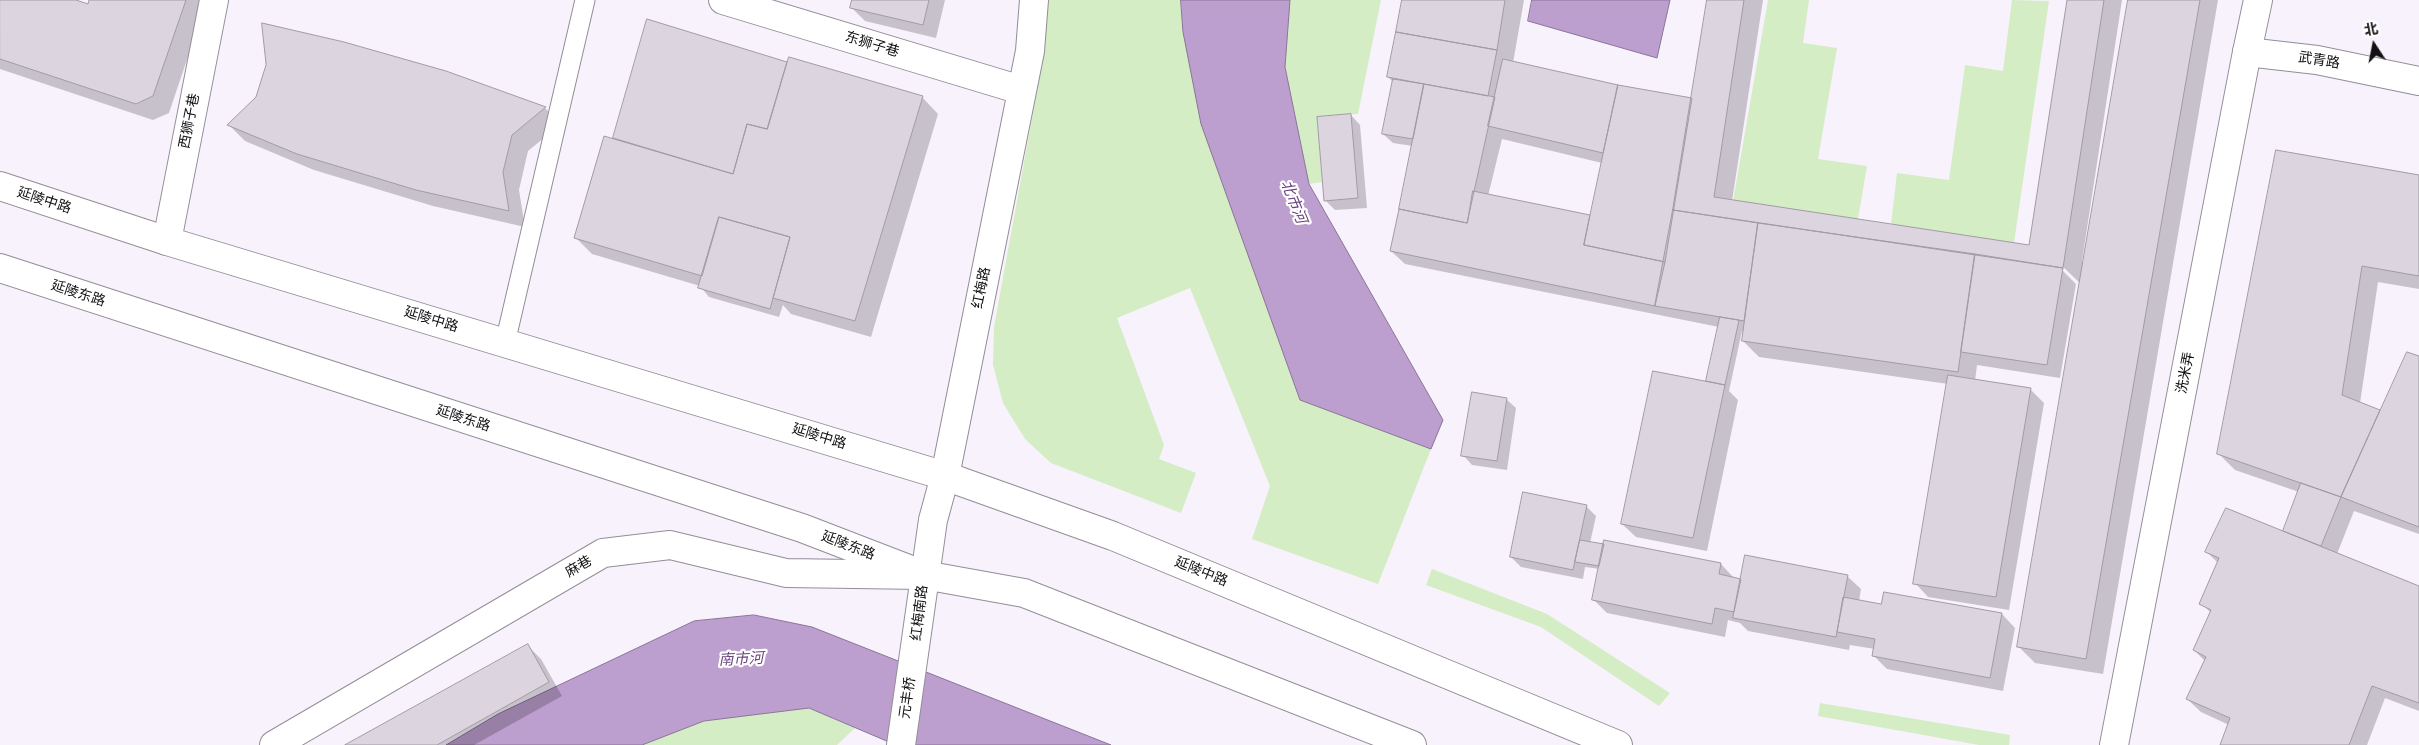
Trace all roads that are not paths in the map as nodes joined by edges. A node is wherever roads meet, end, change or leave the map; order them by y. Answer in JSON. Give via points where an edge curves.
{"nodes":[{"id":1,"x":214,"y":0,"type":"edge"},
{"id":2,"x":585,"y":0,"type":"edge"},
{"id":3,"x":723,"y":0,"type":"edge"},
{"id":4,"x":1034,"y":0,"type":"edge"},
{"id":5,"x":2258,"y":0,"type":"edge"},
{"id":6,"x":2247,"y":52,"type":"junction"},
{"id":7,"x":2419,"y":81,"type":"edge"},
{"id":8,"x":1021,"y":90,"type":"junction"},
{"id":9,"x":0,"y":186,"type":"edge"},
{"id":10,"x":167,"y":241,"type":"junction"},
{"id":11,"x":0,"y":268,"type":"edge"},
{"id":12,"x":505,"y":343,"type":"junction"},
{"id":13,"x":945,"y":476,"type":"junction"},
{"id":14,"x":924,"y":575,"type":"junction"},
{"id":15,"x":915,"y":652,"type":"joint"},
{"id":16,"x":274,"y":745,"type":"edge"},
{"id":17,"x":901,"y":745,"type":"edge"},
{"id":18,"x":1412,"y":745,"type":"edge"},
{"id":19,"x":1618,"y":745,"type":"edge"},
{"id":20,"x":2114,"y":745,"type":"edge"}],
"edges":[{"from":1,"to":10,"type":"main road","name":"西狮子巷"},
{"from":2,"to":12,"type":"lane"},
{"from":3,"to":8,"type":"main road","name":"东狮子巷"},
{"from":4,"to":8,"type":"main road","name":"红梅路","via":[[1030,51]]},
{"from":5,"to":6,"type":"main road","name":"洗米弄"},
{"from":6,"to":7,"type":"main road","name":"武青路","via":[[2318,60]]},
{"from":6,"to":20,"type":"main road","name":"洗米弄"},
{"from":8,"to":13,"type":"main road","name":"红梅路"},
{"from":9,"to":10,"type":"main road","name":"延陵中路"},
{"from":10,"to":12,"type":"main road","name":"延陵中路"},
{"from":11,"to":14,"type":"main road","name":"延陵东路","via":[[792,525]]},
{"from":12,"to":13,"type":"main road","name":"延陵中路"},
{"from":13,"to":14,"type":"main road","name":"红梅路","via":[[933,520]]},
{"from":13,"to":19,"type":"main road","name":"延陵中路","via":[[1114,536]]},
{"from":14,"to":15,"type":"main road","name":"红梅南路"},
{"from":14,"to":16,"type":"main road","name":"麻巷","via":[[786,573],[670,545],[602,553]]},
{"from":14,"to":18,"type":"main road","via":[[1024,593]]},
{"from":15,"to":17,"type":"main road","name":"元丰桥"}]}
